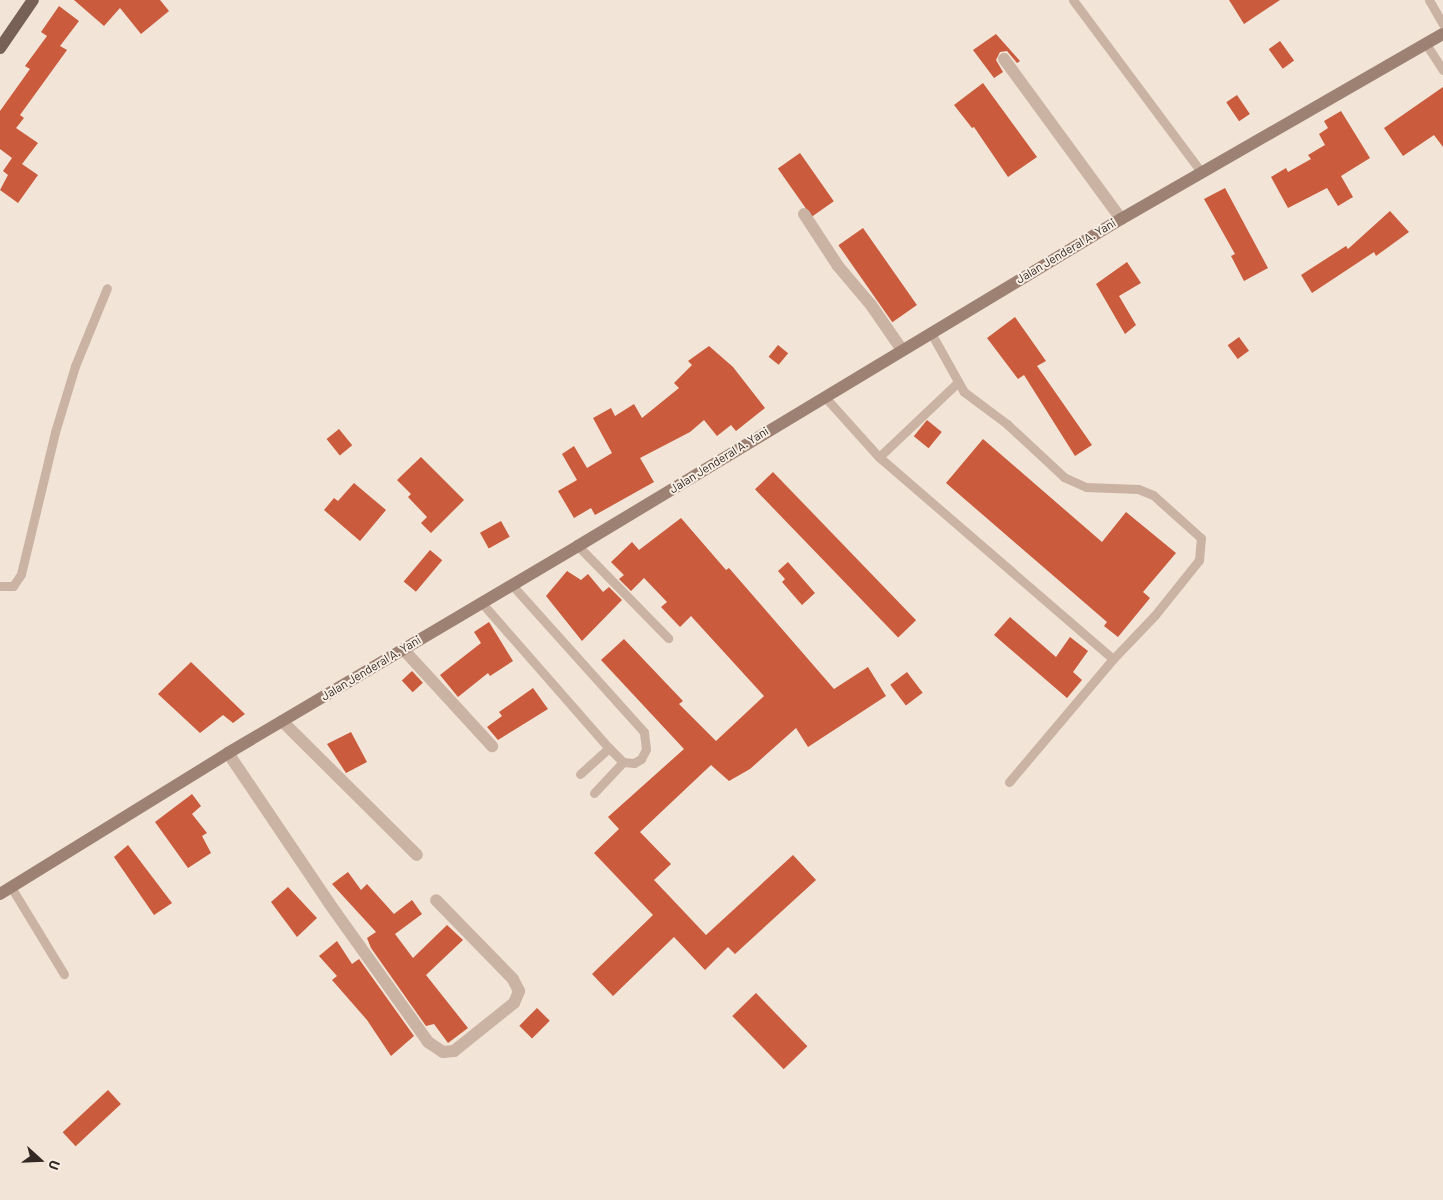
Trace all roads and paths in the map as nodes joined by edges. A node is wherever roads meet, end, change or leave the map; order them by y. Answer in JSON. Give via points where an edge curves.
{"nodes":[{"id":1,"x":33,"y":0,"type":"edge"},
{"id":2,"x":1073,"y":0,"type":"edge"},
{"id":3,"x":1429,"y":0,"type":"edge"},
{"id":4,"x":1443,"y":24,"type":"edge"},
{"id":5,"x":1443,"y":34,"type":"edge"},
{"id":6,"x":1426,"y":44,"type":"junction"},
{"id":7,"x":0,"y":48,"type":"edge"},
{"id":8,"x":1004,"y":59,"type":"dead end"},
{"id":9,"x":1443,"y":70,"type":"edge"},
{"id":10,"x":1202,"y":173,"type":"junction"},
{"id":11,"x":804,"y":214,"type":"dead end"},
{"id":12,"x":1121,"y":219,"type":"junction"},
{"id":13,"x":107,"y":288,"type":"dead end"},
{"id":14,"x":931,"y":333,"type":"junction"},
{"id":15,"x":902,"y":350,"type":"junction"},
{"id":16,"x":957,"y":383,"type":"junction"},
{"id":17,"x":824,"y":396,"type":"junction"},
{"id":18,"x":879,"y":457,"type":"junction"},
{"id":19,"x":578,"y":546,"type":"junction"},
{"id":20,"x":511,"y":584,"type":"junction"},
{"id":21,"x":0,"y":586,"type":"edge"},
{"id":22,"x":482,"y":602,"type":"junction"},
{"id":23,"x":668,"y":638,"type":"dead end"},
{"id":24,"x":403,"y":649,"type":"junction"},
{"id":25,"x":1112,"y":659,"type":"junction"},
{"id":26,"x":282,"y":721,"type":"junction"},
{"id":27,"x":492,"y":746,"type":"dead end"},
{"id":28,"x":609,"y":748,"type":"junction"},
{"id":29,"x":228,"y":753,"type":"junction"},
{"id":30,"x":623,"y":762,"type":"junction"},
{"id":31,"x":580,"y":774,"type":"dead end"},
{"id":32,"x":1009,"y":782,"type":"dead end"},
{"id":33,"x":594,"y":793,"type":"dead end"},
{"id":34,"x":417,"y":856,"type":"dead end"},
{"id":35,"x":5,"y":890,"type":"edge"},
{"id":36,"x":436,"y":900,"type":"dead end"},
{"id":37,"x":64,"y":974,"type":"dead end"}],
"edges":[{"from":1,"to":7,"type":"main road"},
{"from":2,"to":10,"type":"lane"},
{"from":3,"to":4,"type":"lane"},
{"from":5,"to":6,"type":"main road","name":"Jalan Jenderal A. Yani"},
{"from":6,"to":9,"type":"lane"},
{"from":6,"to":10,"type":"main road","name":"Jalan Jenderal A. Yani"},
{"from":8,"to":12,"type":"street"},
{"from":10,"to":12,"type":"main road","name":"Jalan Jenderal A. Yani"},
{"from":11,"to":15,"type":"street","via":[[838,266],[871,305]]},
{"from":12,"to":14,"type":"main road","name":"Jalan Jenderal A. Yani"},
{"from":13,"to":21,"type":"lane","via":[[75,366],[55,432],[21,574],[13,586]]},
{"from":14,"to":15,"type":"main road","name":"Jalan Jenderal A. Yani"},
{"from":14,"to":16,"type":"lane"},
{"from":15,"to":17,"type":"main road","name":"Jalan Jenderal A. Yani"},
{"from":16,"to":18,"type":"lane"},
{"from":16,"to":25,"type":"lane","via":[[964,392],[1007,424],[1064,478],[1086,487],[1138,489],[1153,495],[1201,538],[1199,560],[1155,615]]},
{"from":17,"to":18,"type":"lane"},
{"from":17,"to":19,"type":"main road","name":"Jalan Jenderal A. Yani"},
{"from":18,"to":25,"type":"lane"},
{"from":19,"to":20,"type":"main road","name":"Jalan Jenderal A. Yani"},
{"from":19,"to":23,"type":"lane"},
{"from":20,"to":22,"type":"main road","name":"Jalan Jenderal A. Yani"},
{"from":20,"to":30,"type":"lane","via":[[644,732],[646,749],[641,759],[634,763]]},
{"from":22,"to":24,"type":"main road","name":"Jalan Jenderal A. Yani"},
{"from":22,"to":28,"type":"lane"},
{"from":24,"to":26,"type":"main road","name":"Jalan Jenderal A. Yani"},
{"from":24,"to":27,"type":"street"},
{"from":25,"to":32,"type":"lane"},
{"from":26,"to":29,"type":"main road","name":"Jalan Jenderal A. Yani"},
{"from":26,"to":34,"type":"street"},
{"from":28,"to":30,"type":"lane"},
{"from":28,"to":31,"type":"lane"},
{"from":29,"to":35,"type":"main road","name":"Jalan Jenderal A. Yani"},
{"from":29,"to":36,"type":"street","via":[[328,903],[428,1042],[443,1052],[454,1051],[514,1003],[519,991],[513,979]]},
{"from":30,"to":33,"type":"lane"},
{"from":35,"to":37,"type":"lane"}]}
